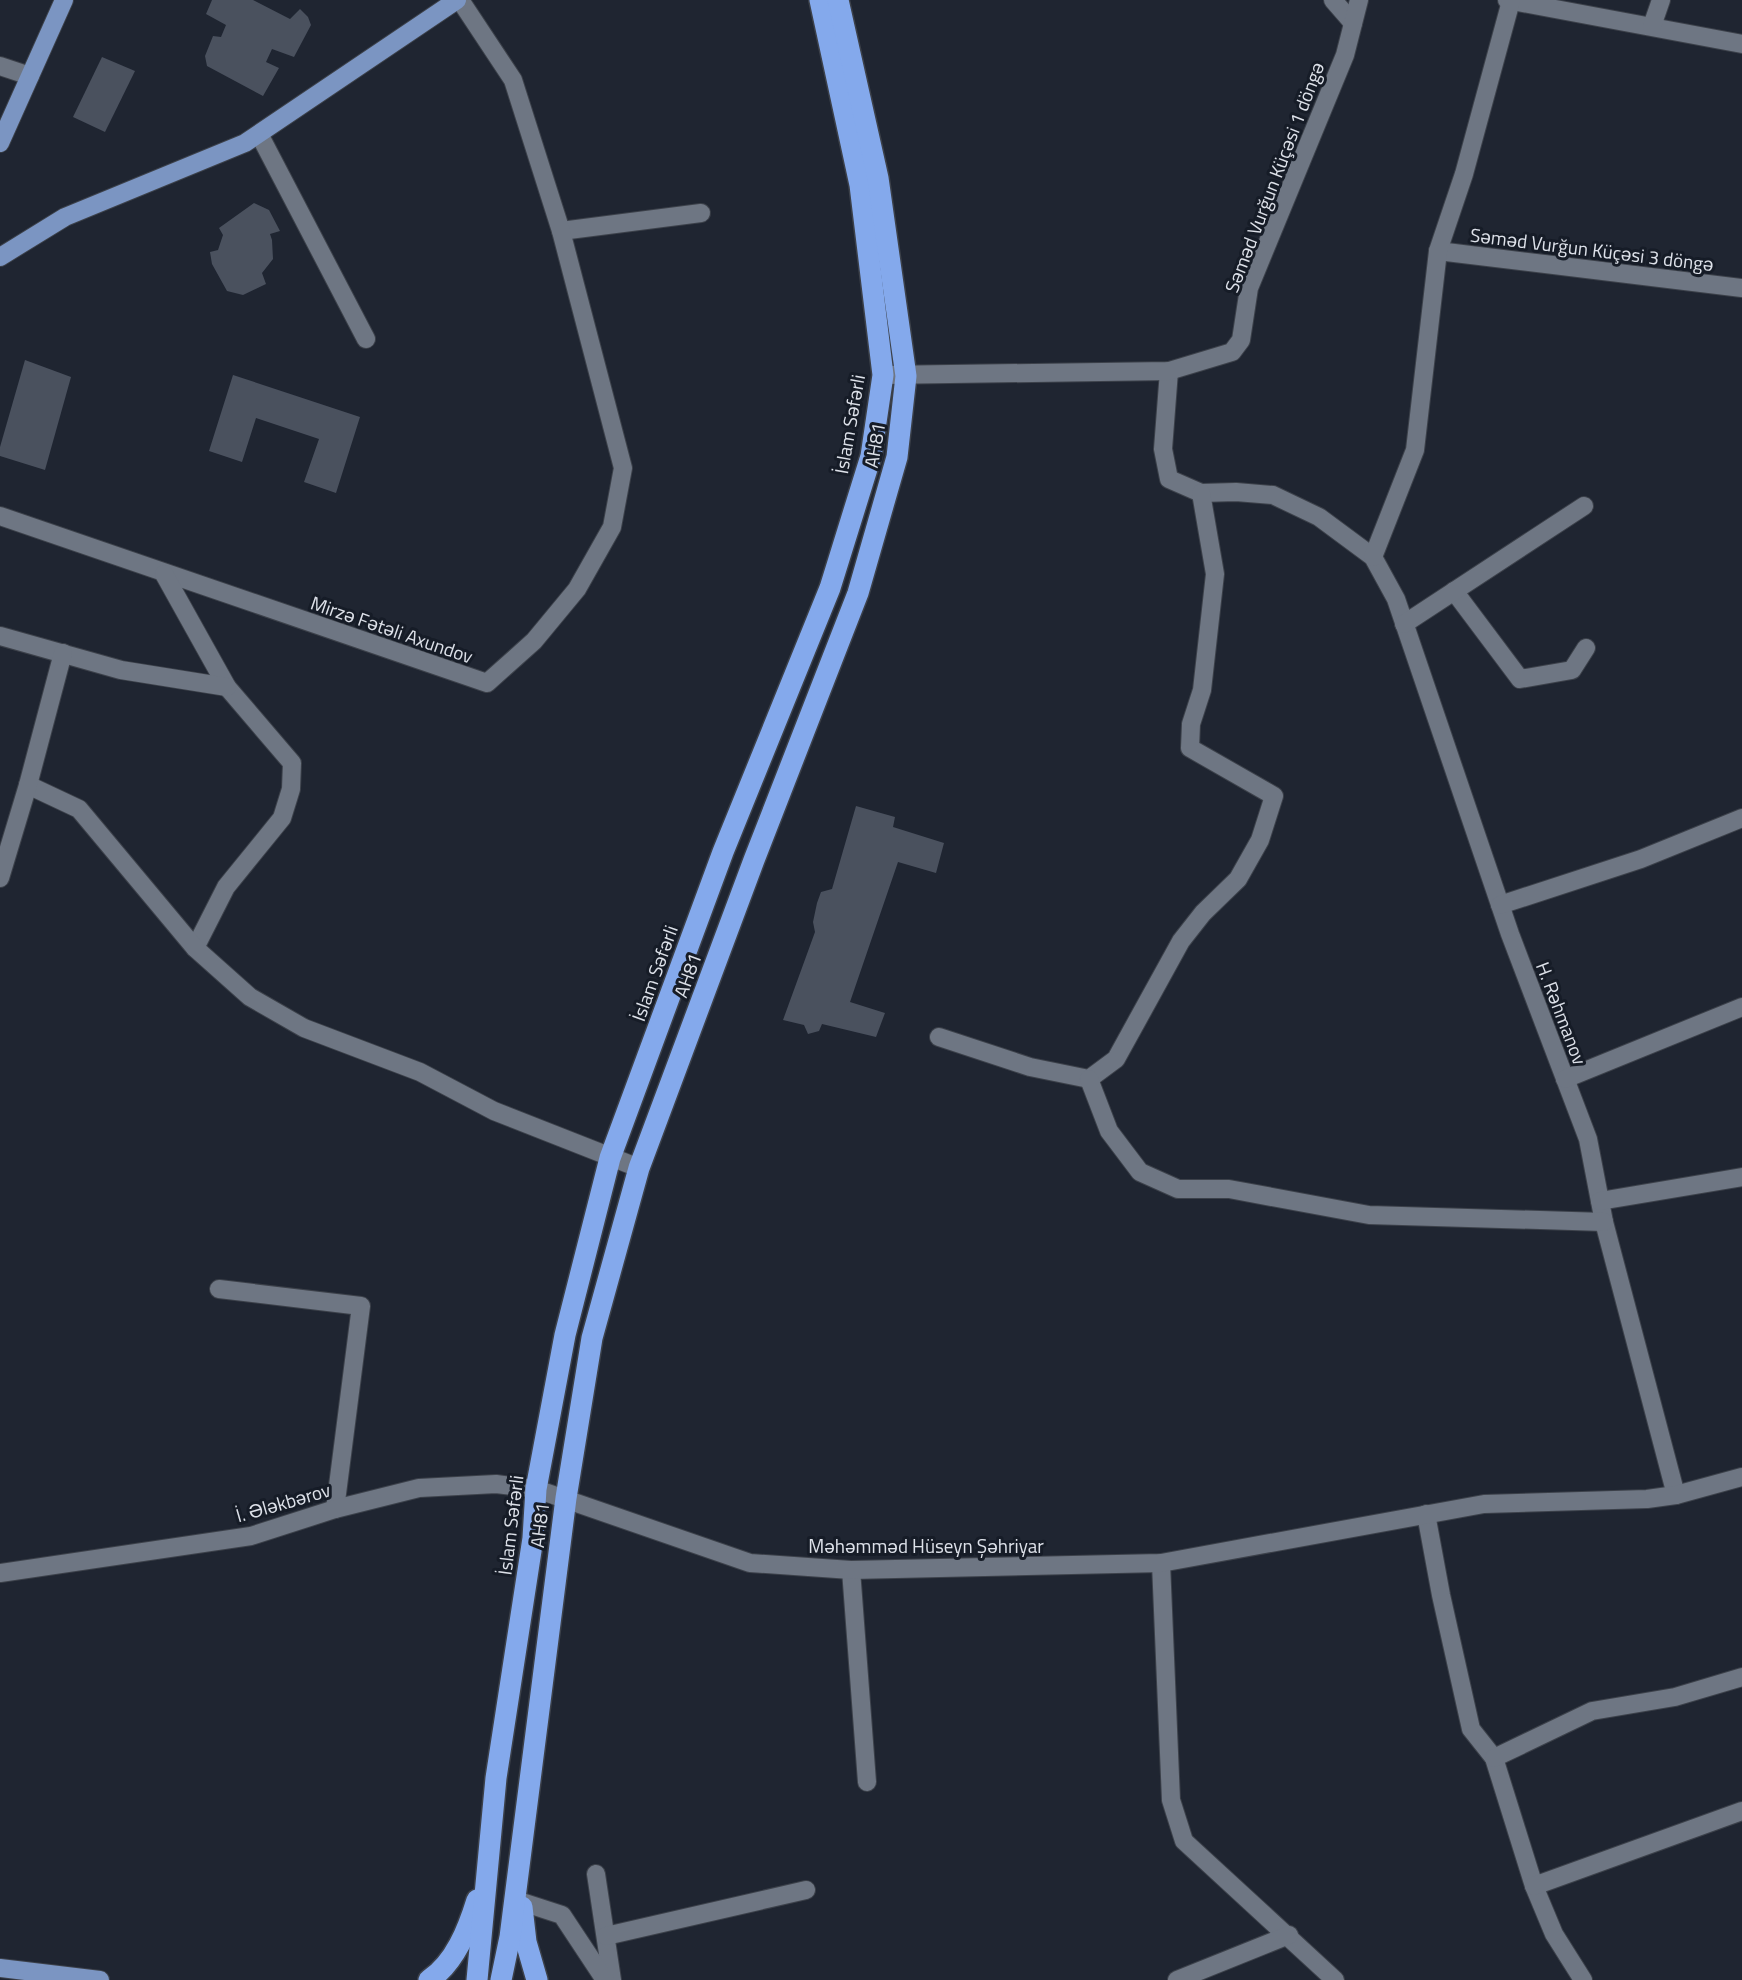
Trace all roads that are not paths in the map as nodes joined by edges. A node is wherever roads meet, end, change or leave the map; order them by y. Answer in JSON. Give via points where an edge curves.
{"nodes":[{"id":1,"x":64,"y":0,"type":"edge"},
{"id":2,"x":458,"y":0,"type":"edge"},
{"id":3,"x":820,"y":0,"type":"edge"},
{"id":4,"x":838,"y":0,"type":"edge"},
{"id":5,"x":1333,"y":0,"type":"edge"},
{"id":6,"x":1359,"y":0,"type":"edge"},
{"id":7,"x":1509,"y":0,"type":"edge"},
{"id":8,"x":1661,"y":0,"type":"edge"},
{"id":9,"x":1353,"y":23,"type":"junction"},
{"id":10,"x":1652,"y":26,"type":"junction"},
{"id":11,"x":1742,"y":44,"type":"edge"},
{"id":12,"x":0,"y":66,"type":"edge"},
{"id":13,"x":30,"y":76,"type":"junction"},
{"id":14,"x":259,"y":134,"type":"junction"},
{"id":15,"x":0,"y":143,"type":"edge"},
{"id":16,"x":701,"y":213,"type":"dead end"},
{"id":17,"x":561,"y":231,"type":"junction"},
{"id":18,"x":1438,"y":251,"type":"junction"},
{"id":19,"x":0,"y":257,"type":"edge"},
{"id":20,"x":1742,"y":288,"type":"edge"},
{"id":21,"x":366,"y":339,"type":"dead end"},
{"id":22,"x":1169,"y":371,"type":"junction"},
{"id":23,"x":883,"y":375,"type":"junction"},
{"id":24,"x":906,"y":376,"type":"junction"},
{"id":25,"x":1201,"y":494,"type":"junction"},
{"id":26,"x":1584,"y":506,"type":"dead end"},
{"id":27,"x":0,"y":516,"type":"edge"},
{"id":28,"x":1373,"y":557,"type":"junction"},
{"id":29,"x":164,"y":574,"type":"junction"},
{"id":30,"x":1454,"y":591,"type":"junction"},
{"id":31,"x":1404,"y":624,"type":"junction"},
{"id":32,"x":0,"y":636,"type":"edge"},
{"id":33,"x":1586,"y":648,"type":"dead end"},
{"id":34,"x":63,"y":653,"type":"junction"},
{"id":35,"x":227,"y":687,"type":"junction"},
{"id":36,"x":28,"y":785,"type":"junction"},
{"id":37,"x":1742,"y":818,"type":"edge"},
{"id":38,"x":3,"y":855,"type":"edge"},
{"id":39,"x":0,"y":878,"type":"edge"},
{"id":40,"x":1500,"y":905,"type":"junction"},
{"id":41,"x":195,"y":948,"type":"junction"},
{"id":42,"x":1742,"y":1007,"type":"edge"},
{"id":43,"x":939,"y":1037,"type":"dead end"},
{"id":44,"x":1089,"y":1079,"type":"junction"},
{"id":45,"x":1565,"y":1079,"type":"junction"},
{"id":46,"x":610,"y":1158,"type":"junction"},
{"id":47,"x":639,"y":1168,"type":"junction"},
{"id":48,"x":1742,"y":1177,"type":"edge"},
{"id":49,"x":1600,"y":1201,"type":"junction"},
{"id":50,"x":1604,"y":1222,"type":"junction"},
{"id":51,"x":219,"y":1289,"type":"dead end"},
{"id":52,"x":1742,"y":1480,"type":"edge"},
{"id":53,"x":536,"y":1489,"type":"junction"},
{"id":54,"x":1676,"y":1495,"type":"junction"},
{"id":55,"x":566,"y":1498,"type":"junction"},
{"id":56,"x":335,"y":1509,"type":"junction"},
{"id":57,"x":1426,"y":1514,"type":"junction"},
{"id":58,"x":1161,"y":1563,"type":"junction"},
{"id":59,"x":851,"y":1570,"type":"junction"},
{"id":60,"x":0,"y":1573,"type":"edge"},
{"id":61,"x":1742,"y":1677,"type":"edge"},
{"id":62,"x":1494,"y":1758,"type":"junction"},
{"id":63,"x":867,"y":1782,"type":"dead end"},
{"id":64,"x":1742,"y":1811,"type":"edge"},
{"id":65,"x":489,"y":1861,"type":"junction"},
{"id":66,"x":519,"y":1872,"type":"junction"},
{"id":67,"x":596,"y":1874,"type":"dead end"},
{"id":68,"x":1534,"y":1886,"type":"junction"},
{"id":69,"x":806,"y":1890,"type":"dead end"},
{"id":70,"x":522,"y":1902,"type":"junction"},
{"id":71,"x":1289,"y":1935,"type":"junction"},
{"id":72,"x":606,"y":1936,"type":"junction"},
{"id":73,"x":0,"y":1968,"type":"edge"},
{"id":74,"x":100,"y":1980,"type":"edge"},
{"id":75,"x":429,"y":1980,"type":"edge"},
{"id":76,"x":477,"y":1980,"type":"edge"},
{"id":77,"x":502,"y":1980,"type":"edge"},
{"id":78,"x":537,"y":1980,"type":"edge"},
{"id":79,"x":605,"y":1980,"type":"edge"},
{"id":80,"x":612,"y":1980,"type":"edge"},
{"id":81,"x":1177,"y":1980,"type":"edge"},
{"id":82,"x":1335,"y":1980,"type":"edge"},
{"id":83,"x":1584,"y":1980,"type":"edge"}],
"edges":[{"from":1,"to":13,"type":"main road"},
{"from":2,"to":14,"type":"main road"},
{"from":2,"to":17,"type":"street","name":"Mirzə Fətəli Axundov","via":[[513,80]]},
{"from":3,"to":23,"type":"highway","name":"İslam Səfərli","via":[[860,185]]},
{"from":4,"to":24,"type":"highway","name":"AH81","via":[[878,178]]},
{"from":5,"to":9,"type":"street"},
{"from":6,"to":9,"type":"street","name":"Səməd Vurğun Küçəsi 1 döngə"},
{"from":7,"to":10,"type":"street"},
{"from":7,"to":18,"type":"street","via":[[1464,174]]},
{"from":8,"to":10,"type":"street"},
{"from":9,"to":22,"type":"street","name":"Səməd Vurğun Küçəsi 1 döngə","via":[[1345,55],[1249,288],[1241,340],[1232,352]]},
{"from":10,"to":11,"type":"street"},
{"from":12,"to":13,"type":"street"},
{"from":13,"to":15,"type":"main road"},
{"from":14,"to":19,"type":"main road","via":[[65,217]]},
{"from":14,"to":21,"type":"street"},
{"from":16,"to":17,"type":"street"},
{"from":17,"to":29,"type":"street","name":"Mirzə Fətəli Axundov","via":[[622,468],[621,480],[612,527],[577,589],[534,641],[487,683]]},
{"from":18,"to":20,"type":"street","name":"Səməd Vurğun Küçəsi 3 döngə"},
{"from":18,"to":28,"type":"street","via":[[1415,450]]},
{"from":22,"to":24,"type":"street","name":"Səməd Vurğun Küçəsi 1 döngə"},
{"from":22,"to":25,"type":"street","via":[[1163,449],[1169,479]]},
{"from":23,"to":24,"type":"street","name":"Səməd Vurğun Küçəsi 1 döngə"},
{"from":23,"to":46,"type":"highway","name":"İslam Səfərli","via":[[871,456],[830,588],[723,852]]},
{"from":24,"to":47,"type":"highway","name":"AH81","via":[[897,457],[858,593]]},
{"from":25,"to":28,"type":"street","via":[[1273,495],[1319,517]]},
{"from":25,"to":44,"type":"street","via":[[1215,574],[1202,690],[1191,724],[1190,748],[1275,796],[1260,840],[1238,879],[1181,941],[1116,1059]]},
{"from":26,"to":30,"type":"street"},
{"from":27,"to":29,"type":"street","name":"Mirzə Fətəli Axundov"},
{"from":28,"to":31,"type":"street","name":"H. Rəhmanov"},
{"from":29,"to":35,"type":"street"},
{"from":30,"to":31,"type":"street"},
{"from":30,"to":33,"type":"street","via":[[1520,679],[1572,670]]},
{"from":31,"to":40,"type":"street","name":"H. Rəhmanov"},
{"from":32,"to":34,"type":"street"},
{"from":34,"to":35,"type":"street","via":[[121,670]]},
{"from":34,"to":36,"type":"street"},
{"from":35,"to":41,"type":"street","via":[[292,763],[291,789],[282,818],[226,887]]},
{"from":36,"to":38,"type":"street"},
{"from":36,"to":41,"type":"street","via":[[79,809]]},
{"from":37,"to":40,"type":"street","via":[[1641,859]]},
{"from":38,"to":39,"type":"street"},
{"from":40,"to":45,"type":"street","name":"H. Rəhmanov"},
{"from":41,"to":46,"type":"street","via":[[250,997],[304,1028],[420,1072],[494,1111]]},
{"from":42,"to":45,"type":"street"},
{"from":43,"to":44,"type":"street","via":[[1030,1067]]},
{"from":44,"to":50,"type":"street","via":[[1109,1131],[1140,1172],[1178,1189],[1229,1189],[1369,1215]]},
{"from":45,"to":49,"type":"street","name":"H. Rəhmanov","via":[[1588,1139]]},
{"from":46,"to":47,"type":"street"},
{"from":46,"to":53,"type":"highway","name":"İslam Səfərli","via":[[565,1335]]},
{"from":47,"to":55,"type":"highway","name":"AH81","via":[[592,1338]]},
{"from":48,"to":49,"type":"street"},
{"from":49,"to":50,"type":"street","name":"H. Rəhmanov"},
{"from":50,"to":54,"type":"street","name":"H. Rəhmanov"},
{"from":51,"to":56,"type":"street","via":[[361,1306]]},
{"from":52,"to":54,"type":"street","name":"Məhəmməd Hüseyn Şəhriyar"},
{"from":53,"to":55,"type":"street","name":"Məhəmməd Hüseyn Şəhriyar"},
{"from":53,"to":56,"type":"street","name":"İ. Ələkbərov","via":[[495,1484],[419,1488]]},
{"from":53,"to":65,"type":"highway","name":"İslam Səfərli"},
{"from":54,"to":57,"type":"street","name":"Məhəmməd Hüseyn Şəhriyar","via":[[1484,1504]]},
{"from":55,"to":59,"type":"street","name":"Məhəmməd Hüseyn Şəhriyar","via":[[750,1563]]},
{"from":55,"to":66,"type":"highway","name":"AH81"},
{"from":56,"to":60,"type":"street","name":"İ. Ələkbərov","via":[[251,1536]]},
{"from":57,"to":58,"type":"street","name":"Məhəmməd Hüseyn Şəhriyar"},
{"from":57,"to":62,"type":"street","via":[[1471,1729]]},
{"from":58,"to":59,"type":"street","name":"Məhəmməd Hüseyn Şəhriyar"},
{"from":58,"to":71,"type":"street","via":[[1171,1800],[1184,1841]]},
{"from":59,"to":63,"type":"street"},
{"from":61,"to":62,"type":"street","via":[[1675,1697],[1592,1711]]},
{"from":62,"to":68,"type":"street"},
{"from":64,"to":68,"type":"street"},
{"from":65,"to":75,"type":"highway","via":[[456,1951]]},
{"from":65,"to":76,"type":"highway","name":"İslam Səfərli"},
{"from":66,"to":70,"type":"highway"},
{"from":66,"to":77,"type":"highway","name":"AH81"},
{"from":67,"to":72,"type":"street"},
{"from":68,"to":83,"type":"street","via":[[1554,1934]]},
{"from":69,"to":72,"type":"street"},
{"from":70,"to":78,"type":"highway","via":[[526,1942]]},
{"from":70,"to":79,"type":"street","via":[[562,1915]]},
{"from":71,"to":81,"type":"street"},
{"from":71,"to":82,"type":"street"},
{"from":72,"to":80,"type":"street"},
{"from":73,"to":74,"type":"main road"}]}
